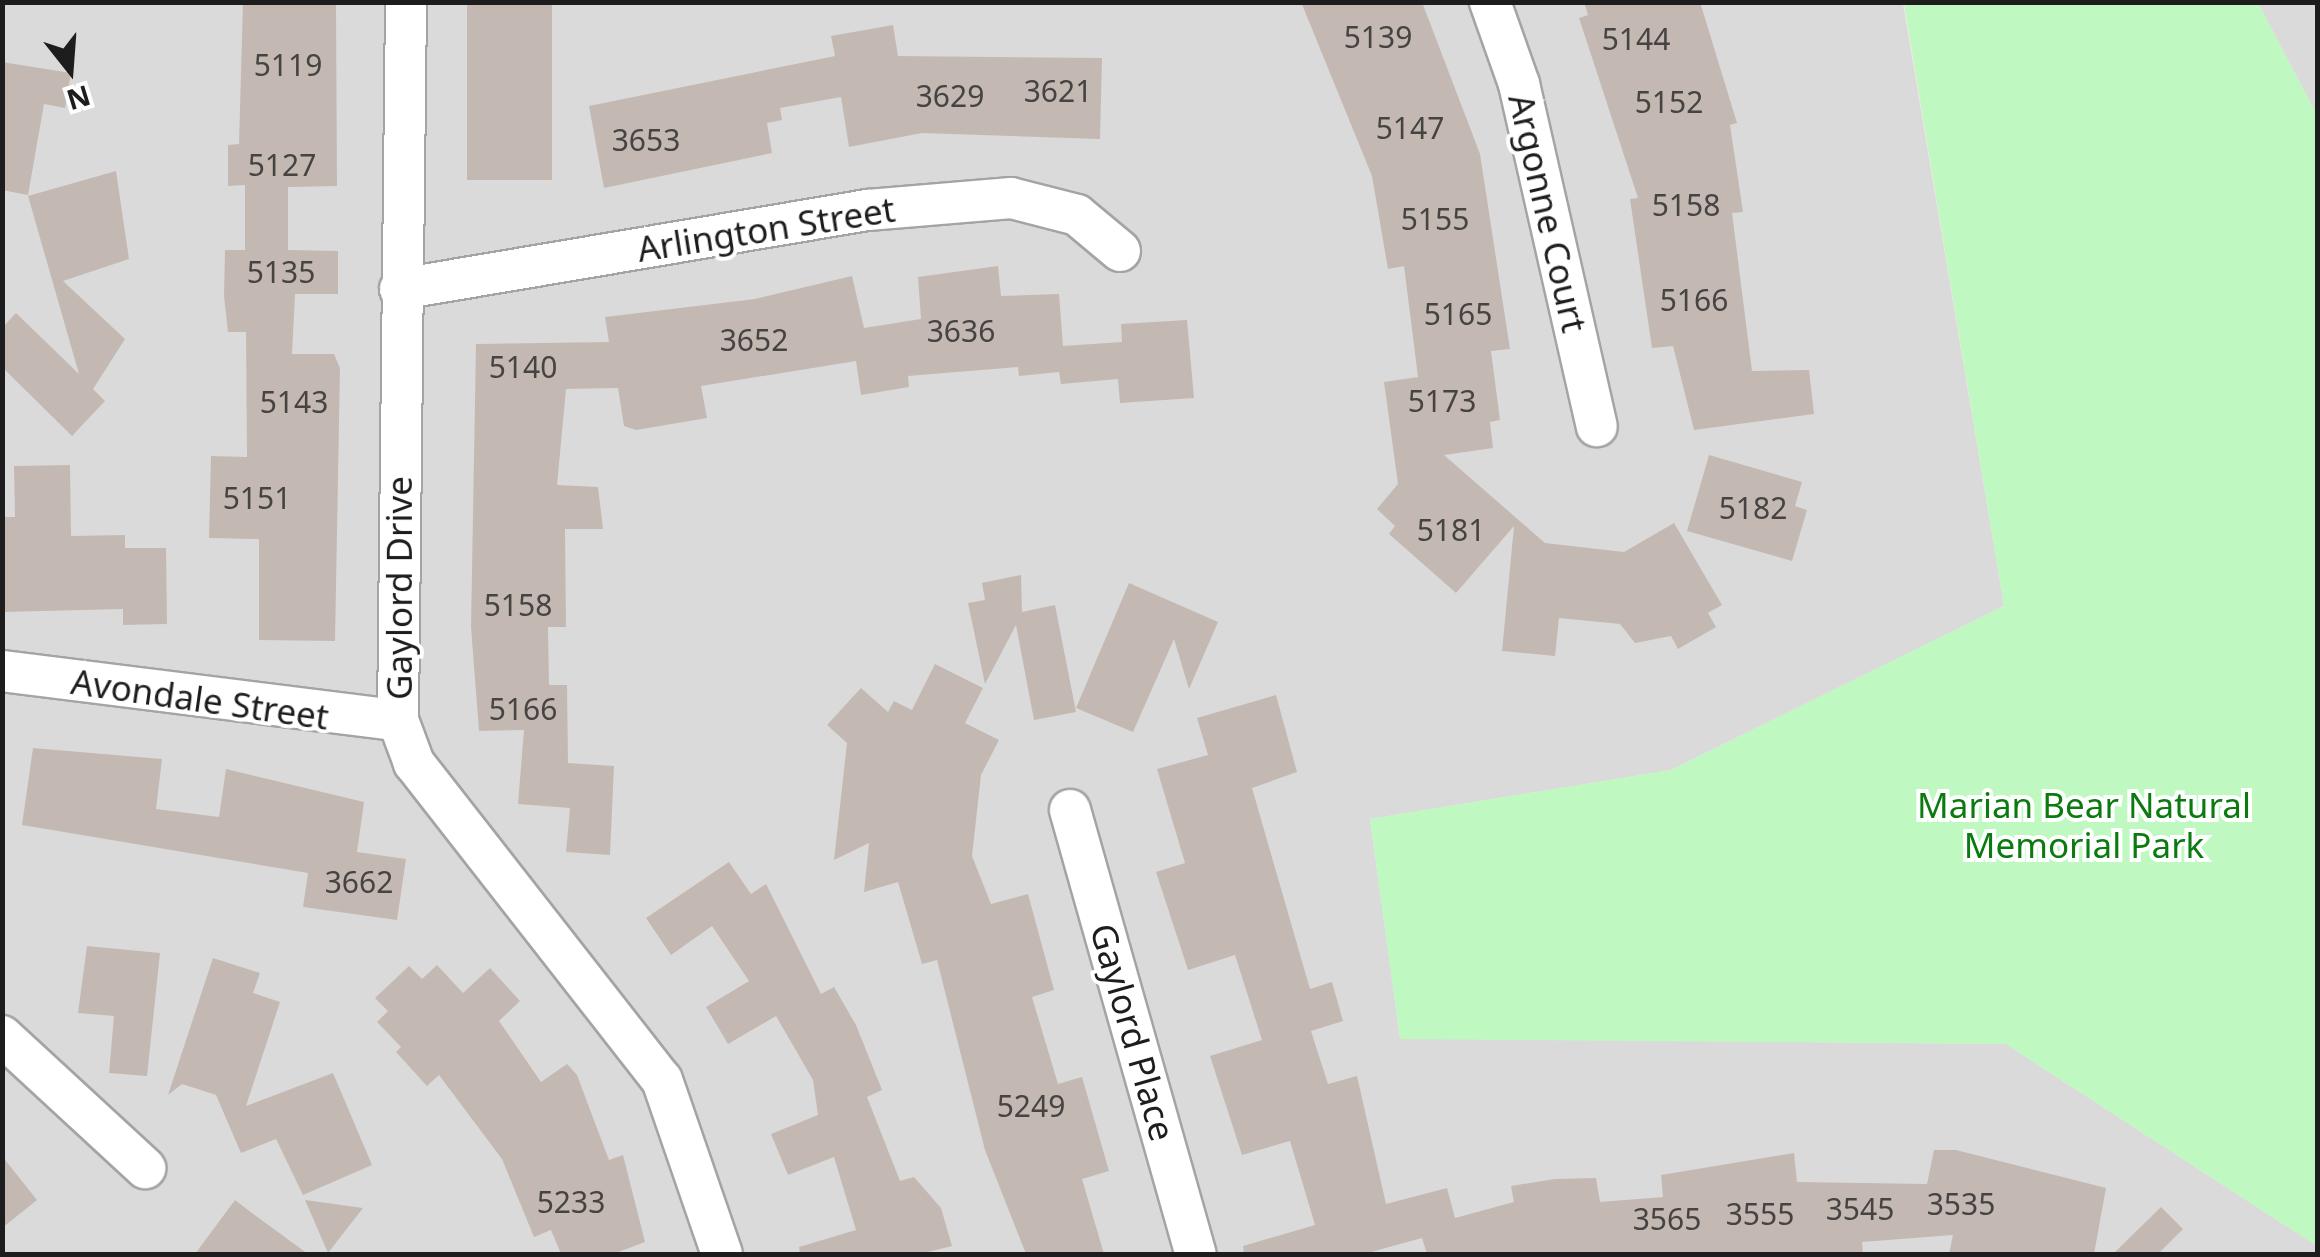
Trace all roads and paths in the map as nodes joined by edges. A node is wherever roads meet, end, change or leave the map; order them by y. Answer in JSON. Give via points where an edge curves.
{"nodes":[{"id":1,"x":406,"y":2,"type":"edge"},
{"id":2,"x":1490,"y":2,"type":"edge"},
{"id":3,"x":1120,"y":251,"type":"dead end"},
{"id":4,"x":400,"y":289,"type":"junction"},
{"id":5,"x":1596,"y":426,"type":"dead end"},
{"id":6,"x":2,"y":671,"type":"edge"},
{"id":7,"x":398,"y":720,"type":"junction"},
{"id":8,"x":1070,"y":810,"type":"dead end"},
{"id":9,"x":2,"y":1036,"type":"edge"},
{"id":10,"x":145,"y":1168,"type":"dead end"},
{"id":11,"x":722,"y":1254,"type":"edge"},
{"id":12,"x":1196,"y":1254,"type":"edge"}],
"edges":[{"from":1,"to":4,"type":"street","name":"Gaylord Drive"},
{"from":2,"to":5,"type":"street","name":"Argonne Court","via":[[1519,84]]},
{"from":3,"to":4,"type":"street","name":"Arlington Street","via":[[1077,215],[1012,198],[868,210]]},
{"from":4,"to":7,"type":"street","name":"Gaylord Drive"},
{"from":6,"to":7,"type":"street","name":"Avondale Street"},
{"from":7,"to":11,"type":"street","name":"Gaylord Drive","via":[[414,763],[662,1080]]},
{"from":8,"to":12,"type":"street","name":"Gaylord Place"},
{"from":9,"to":10,"type":"street"}]}
